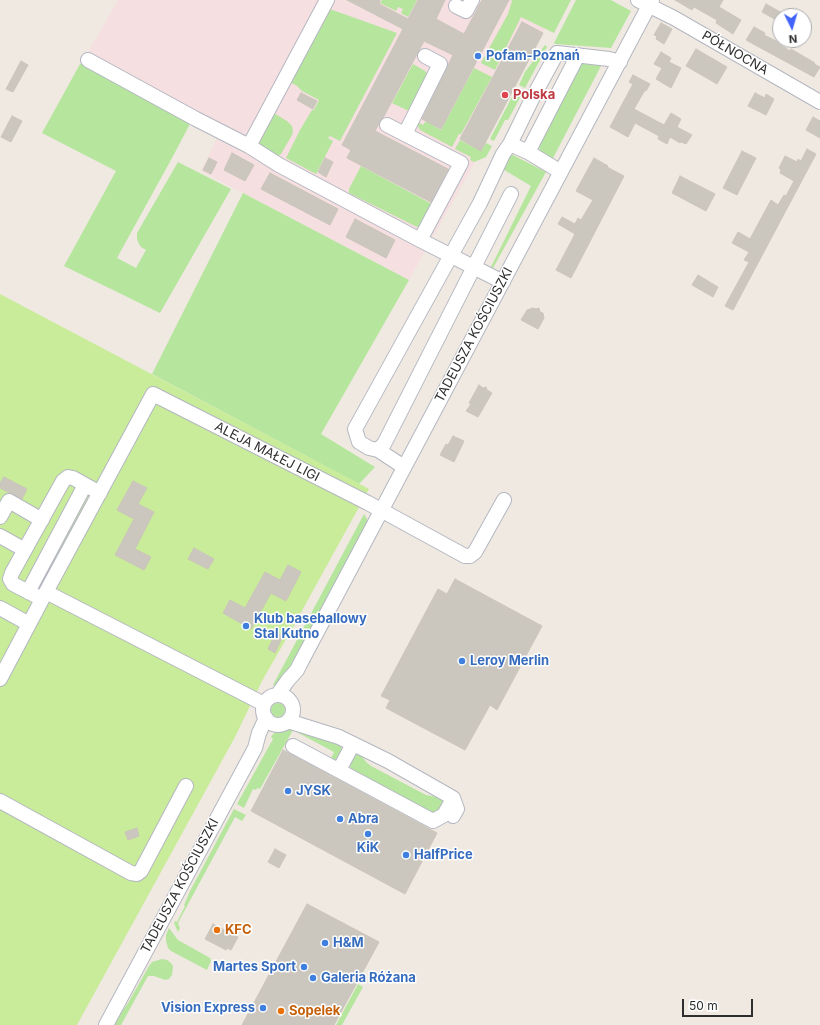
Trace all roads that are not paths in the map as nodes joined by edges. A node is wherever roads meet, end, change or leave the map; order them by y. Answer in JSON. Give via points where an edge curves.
{"nodes":[{"id":1,"x":327,"y":0,"type":"edge"},
{"id":2,"x":472,"y":0,"type":"edge"},
{"id":3,"x":646,"y":2,"type":"edge"},
{"id":4,"x":456,"y":6,"type":"dead end"},
{"id":5,"x":578,"y":55,"type":"junction"},
{"id":6,"x":425,"y":56,"type":"dead end"},
{"id":7,"x":88,"y":60,"type":"dead end"},
{"id":8,"x":620,"y":62,"type":"junction"},
{"id":9,"x":820,"y":102,"type":"edge"},
{"id":10,"x":386,"y":125,"type":"dead end"},
{"id":11,"x":405,"y":134,"type":"junction"},
{"id":12,"x":510,"y":144,"type":"junction"},
{"id":13,"x":249,"y":146,"type":"junction"},
{"id":14,"x":528,"y":152,"type":"junction"},
{"id":15,"x":562,"y":172,"type":"junction"},
{"id":16,"x":511,"y":194,"type":"dead end"},
{"id":17,"x":420,"y":240,"type":"junction"},
{"id":18,"x":451,"y":256,"type":"junction"},
{"id":19,"x":474,"y":268,"type":"junction"},
{"id":20,"x":503,"y":282,"type":"junction"},
{"id":21,"x":378,"y":450,"type":"junction"},
{"id":22,"x":404,"y":467,"type":"junction"},
{"id":23,"x":85,"y":485,"type":"junction"},
{"id":24,"x":100,"y":493,"type":"junction"},
{"id":25,"x":504,"y":500,"type":"dead end"},
{"id":26,"x":381,"y":511,"type":"junction"},
{"id":27,"x":0,"y":517,"type":"edge"},
{"id":28,"x":42,"y":520,"type":"junction"},
{"id":29,"x":0,"y":536,"type":"edge"},
{"id":30,"x":25,"y":550,"type":"junction"},
{"id":31,"x":28,"y":592,"type":"junction"},
{"id":32,"x":44,"y":595,"type":"junction"},
{"id":33,"x":0,"y":608,"type":"edge"},
{"id":34,"x":28,"y":624,"type":"junction"},
{"id":35,"x":297,"y":670,"type":"junction"},
{"id":36,"x":0,"y":679,"type":"edge"},
{"id":37,"x":278,"y":694,"type":"junction"},
{"id":38,"x":264,"y":704,"type":"junction"},
{"id":39,"x":292,"y":704,"type":"junction"},
{"id":40,"x":277,"y":721,"type":"junction"},
{"id":41,"x":339,"y":737,"type":"junction"},
{"id":42,"x":353,"y":744,"type":"junction"},
{"id":43,"x":293,"y":746,"type":"dead end"},
{"id":44,"x":339,"y":770,"type":"junction"},
{"id":45,"x":186,"y":786,"type":"dead end"},
{"id":46,"x":454,"y":798,"type":"junction"},
{"id":47,"x":0,"y":801,"type":"edge"},
{"id":48,"x":453,"y":816,"type":"dead end"},
{"id":49,"x":106,"y":1025,"type":"edge"}],
"edges":[{"from":1,"to":13,"type":"street"},
{"from":2,"to":4,"type":"street","via":[[466,11]]},
{"from":3,"to":8,"type":"street","name":"TADEUSZA KOŚCIUSZKI"},
{"from":3,"to":9,"type":"street","name":"PÓŁNOCNA"},
{"from":5,"to":8,"type":"street"},
{"from":5,"to":12,"type":"street","via":[[557,53]]},
{"from":5,"to":14,"type":"street"},
{"from":6,"to":11,"type":"street","via":[[440,64]]},
{"from":7,"to":13,"type":"street"},
{"from":8,"to":15,"type":"street","name":"TADEUSZA KOŚCIUSZKI"},
{"from":10,"to":11,"type":"street"},
{"from":11,"to":17,"type":"street","via":[[461,163]]},
{"from":12,"to":14,"type":"street"},
{"from":12,"to":18,"type":"street"},
{"from":13,"to":17,"type":"street","via":[[279,165]]},
{"from":14,"to":15,"type":"street"},
{"from":15,"to":20,"type":"street","name":"TADEUSZA KOŚCIUSZKI"},
{"from":16,"to":19,"type":"street"},
{"from":17,"to":18,"type":"street"},
{"from":18,"to":19,"type":"street"},
{"from":18,"to":21,"type":"street","via":[[355,429],[359,442]]},
{"from":19,"to":20,"type":"street"},
{"from":19,"to":21,"type":"street","via":[[384,444]]},
{"from":20,"to":22,"type":"street","name":"TADEUSZA KOŚCIUSZKI"},
{"from":21,"to":22,"type":"street"},
{"from":22,"to":26,"type":"street","name":"TADEUSZA KOŚCIUSZKI"},
{"from":23,"to":24,"type":"street"},
{"from":23,"to":28,"type":"street","via":[[68,477],[63,481]]},
{"from":23,"to":31,"type":"street"},
{"from":24,"to":26,"type":"street","name":"ALEJA MAŁEJ LIGI","via":[[153,394]]},
{"from":24,"to":32,"type":"street"},
{"from":25,"to":26,"type":"street","name":"ALEJA MAŁEJ LIGI","via":[[475,552],[468,557]]},
{"from":26,"to":35,"type":"street","name":"TADEUSZA KOŚCIUSZKI"},
{"from":27,"to":28,"type":"street","via":[[9,501]]},
{"from":28,"to":30,"type":"street"},
{"from":29,"to":30,"type":"street"},
{"from":30,"to":31,"type":"street","via":[[10,579],[13,584]]},
{"from":31,"to":32,"type":"street"},
{"from":32,"to":34,"type":"street"},
{"from":32,"to":38,"type":"street"},
{"from":33,"to":34,"type":"street"},
{"from":34,"to":36,"type":"street"},
{"from":35,"to":37,"type":"street","name":"TADEUSZA KOŚCIUSZKI"},
{"from":35,"to":39,"type":"street","name":"TADEUSZA KOŚCIUSZKI"},
{"from":37,"to":38,"type":"street","via":[[267,699]]},
{"from":37,"to":39,"type":"street","via":[[285,696]]},
{"from":38,"to":40,"type":"street","via":[[263,709]]},
{"from":39,"to":40,"type":"street","via":[[292,716]]},
{"from":39,"to":41,"type":"street"},
{"from":40,"to":41,"type":"street"},
{"from":40,"to":49,"type":"street","name":"TADEUSZA KOŚCIUSZKI","via":[[259,733],[256,748]]},
{"from":41,"to":42,"type":"street"},
{"from":42,"to":44,"type":"street"},
{"from":42,"to":46,"type":"street"},
{"from":43,"to":44,"type":"street"},
{"from":44,"to":46,"type":"street","via":[[433,821],[444,815]]},
{"from":45,"to":47,"type":"street","via":[[141,871],[137,874]]},
{"from":46,"to":48,"type":"street","via":[[458,809]]}]}
